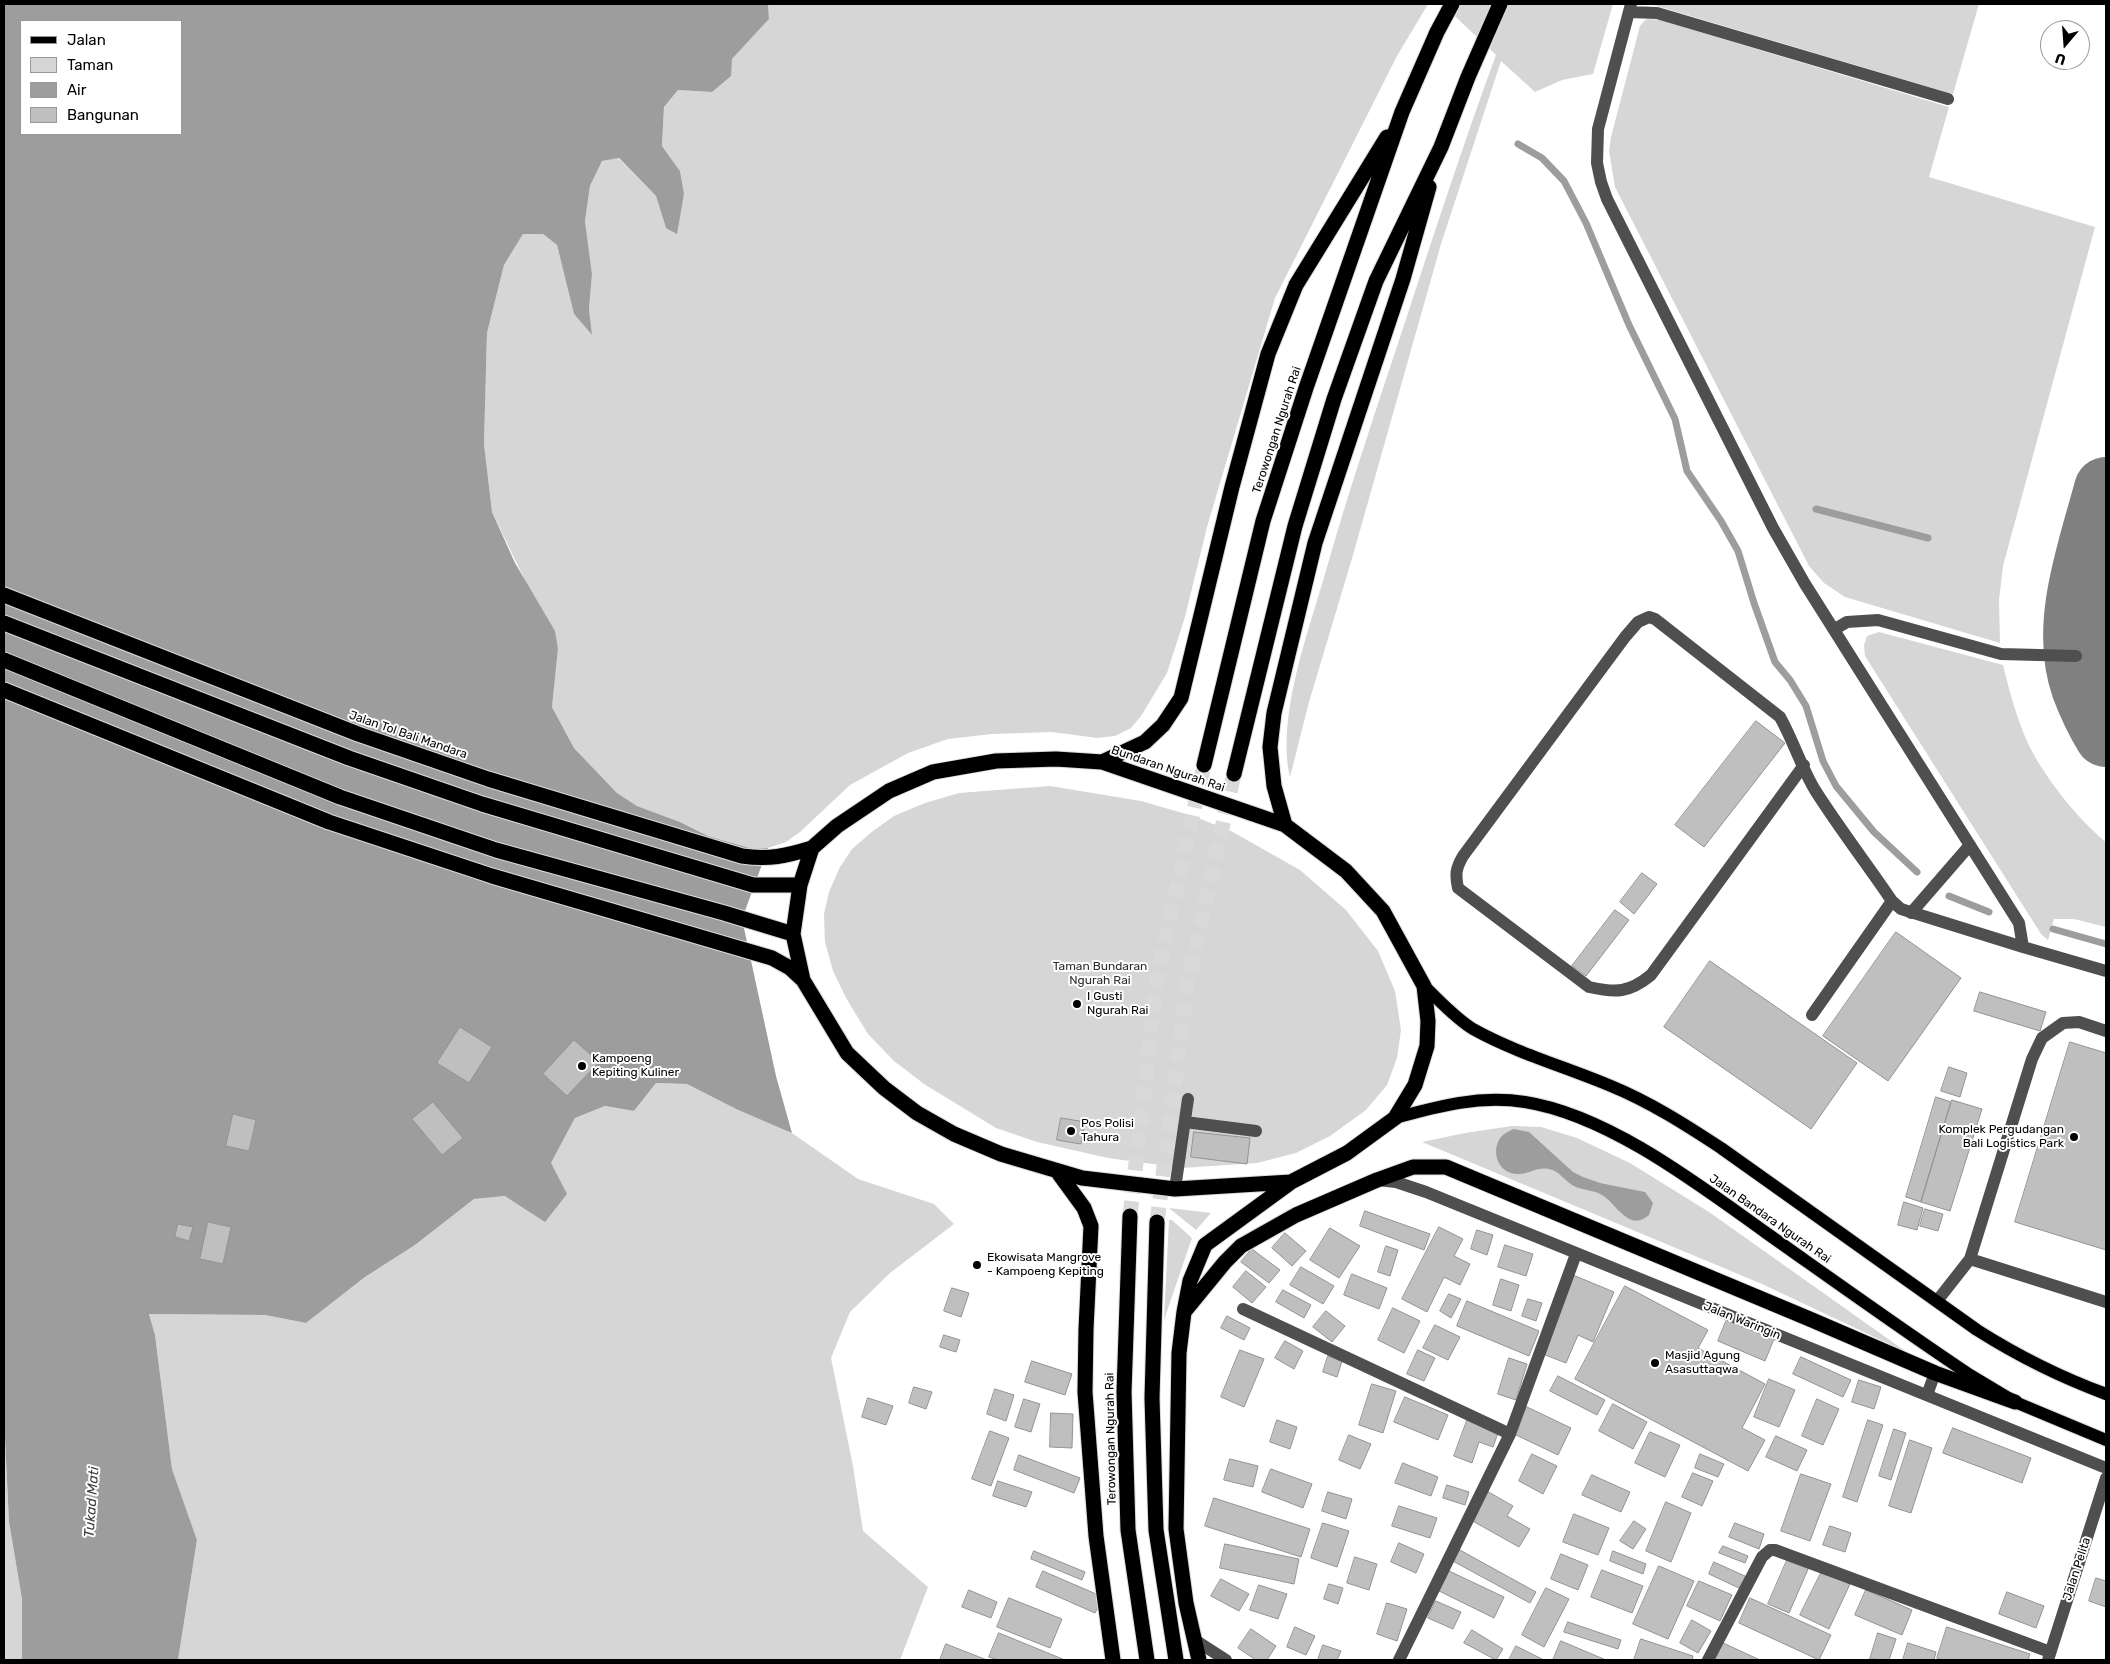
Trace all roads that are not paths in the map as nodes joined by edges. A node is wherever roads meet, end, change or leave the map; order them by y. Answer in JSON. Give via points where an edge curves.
{"nodes":[{"id":1,"x":1452,"y":4,"type":"edge"},
{"id":2,"x":1500,"y":4,"type":"edge"},
{"id":3,"x":1630,"y":8,"type":"edge"},
{"id":4,"x":1948,"y":99,"type":"dead end"},
{"id":5,"x":1402,"y":112,"type":"junction"},
{"id":6,"x":1441,"y":147,"type":"junction"},
{"id":7,"x":4,"y":596,"type":"edge"},
{"id":8,"x":4,"y":623,"type":"edge"},
{"id":9,"x":1835,"y":629,"type":"junction"},
{"id":10,"x":2076,"y":656,"type":"dead end"},
{"id":11,"x":4,"y":660,"type":"edge"},
{"id":12,"x":4,"y":690,"type":"edge"},
{"id":13,"x":1102,"y":762,"type":"junction"},
{"id":14,"x":1204,"y":765,"type":"tunnel mouth"},
{"id":15,"x":1804,"y":765,"type":"junction"},
{"id":16,"x":1234,"y":774,"type":"tunnel mouth"},
{"id":17,"x":1285,"y":825,"type":"junction"},
{"id":18,"x":1970,"y":845,"type":"junction"},
{"id":19,"x":812,"y":848,"type":"junction"},
{"id":20,"x":800,"y":885,"type":"junction"},
{"id":21,"x":1892,"y":900,"type":"junction"},
{"id":22,"x":1912,"y":913,"type":"junction"},
{"id":23,"x":793,"y":934,"type":"junction"},
{"id":24,"x":2024,"y":947,"type":"junction"},
{"id":25,"x":2106,"y":971,"type":"edge"},
{"id":26,"x":803,"y":980,"type":"junction"},
{"id":27,"x":1424,"y":986,"type":"junction"},
{"id":28,"x":1812,"y":1015,"type":"dead end"},
{"id":29,"x":2106,"y":1031,"type":"edge"},
{"id":30,"x":1188,"y":1100,"type":"dead end"},
{"id":31,"x":1395,"y":1118,"type":"junction"},
{"id":32,"x":1185,"y":1122,"type":"junction"},
{"id":33,"x":1256,"y":1131,"type":"dead end"},
{"id":34,"x":1057,"y":1171,"type":"junction"},
{"id":35,"x":1377,"y":1180,"type":"junction"},
{"id":36,"x":1291,"y":1182,"type":"junction"},
{"id":37,"x":1175,"y":1189,"type":"junction"},
{"id":38,"x":1130,"y":1216,"type":"tunnel mouth"},
{"id":39,"x":1157,"y":1222,"type":"tunnel mouth"},
{"id":40,"x":1576,"y":1254,"type":"junction"},
{"id":41,"x":1970,"y":1259,"type":"junction"},
{"id":42,"x":1937,"y":1301,"type":"junction"},
{"id":43,"x":2106,"y":1302,"type":"edge"},
{"id":44,"x":1243,"y":1309,"type":"dead end"},
{"id":45,"x":1184,"y":1312,"type":"junction"},
{"id":46,"x":1935,"y":1373,"type":"junction"},
{"id":47,"x":2106,"y":1394,"type":"edge"},
{"id":48,"x":1927,"y":1395,"type":"junction"},
{"id":49,"x":2016,"y":1402,"type":"junction"},
{"id":50,"x":1510,"y":1434,"type":"junction"},
{"id":51,"x":2106,"y":1440,"type":"edge"},
{"id":52,"x":2106,"y":1468,"type":"edge"},
{"id":53,"x":2106,"y":1478,"type":"edge"},
{"id":54,"x":1194,"y":1640,"type":"junction"},
{"id":55,"x":2049,"y":1656,"type":"edge"},
{"id":56,"x":1113,"y":1660,"type":"edge"},
{"id":57,"x":1147,"y":1660,"type":"edge"},
{"id":58,"x":1176,"y":1660,"type":"edge"},
{"id":59,"x":1200,"y":1660,"type":"edge"},
{"id":60,"x":1226,"y":1660,"type":"edge"},
{"id":61,"x":1399,"y":1660,"type":"edge"},
{"id":62,"x":1708,"y":1660,"type":"edge"}],
"edges":[{"from":1,"to":5,"type":"highway"},
{"from":2,"to":6,"type":"highway"},
{"from":3,"to":4,"type":"street","via":[[1657,13]]},
{"from":3,"to":9,"type":"street","via":[[1598,129],[1597,163],[1601,182],[1611,208],[1773,528]]},
{"from":5,"to":13,"type":"highway","via":[[1296,285],[1268,354],[1232,487],[1182,698],[1163,725],[1145,742]]},
{"from":5,"to":14,"type":"highway","name":"Terowongan Ngurah Rai","via":[[1263,521]]},
{"from":6,"to":16,"type":"highway","via":[[1376,280],[1334,399],[1295,526]]},
{"from":6,"to":17,"type":"highway","via":[[1403,279],[1315,543],[1274,713],[1270,748],[1274,786]]},
{"from":7,"to":19,"type":"highway","name":"Jalan Tol Bali Mandara","via":[[358,734],[488,779],[742,856],[762,859],[788,856]]},
{"from":8,"to":20,"type":"highway","via":[[349,758],[482,804],[753,885]]},
{"from":9,"to":10,"type":"street","via":[[1847,622],[1878,620],[2001,654]]},
{"from":9,"to":18,"type":"street"},
{"from":11,"to":23,"type":"highway","via":[[340,797],[496,850]]},
{"from":12,"to":26,"type":"highway","via":[[329,822],[492,876],[764,956],[779,961]]},
{"from":13,"to":17,"type":"highway","name":"Bundaran Ngurah Rai"},
{"from":13,"to":19,"type":"highway","name":"Bundaran Ngurah Rai","via":[[1056,759],[996,761],[933,772],[889,791],[837,826]]},
{"from":15,"to":15,"type":"street","via":[[1651,975],[1638,986],[1624,991],[1589,987],[1458,888],[1456,867],[1463,856],[1625,637],[1643,619],[1655,619],[1780,717]]},
{"from":15,"to":21,"type":"street","via":[[1814,788]]},
{"from":17,"to":27,"type":"highway","name":"Bundaran Ngurah Rai","via":[[1346,871],[1383,911]]},
{"from":18,"to":22,"type":"street"},
{"from":18,"to":24,"type":"street","via":[[2019,923]]},
{"from":19,"to":20,"type":"highway","name":"Bundaran Ngurah Rai"},
{"from":20,"to":23,"type":"highway","name":"Bundaran Ngurah Rai"},
{"from":21,"to":22,"type":"street","via":[[1901,909]]},
{"from":21,"to":28,"type":"street"},
{"from":22,"to":24,"type":"street"},
{"from":23,"to":26,"type":"highway","name":"Bundaran Ngurah Rai"},
{"from":24,"to":25,"type":"street"},
{"from":26,"to":34,"type":"highway","name":"Bundaran Ngurah Rai","via":[[848,1053],[890,1093],[954,1134],[1001,1154]]},
{"from":27,"to":31,"type":"highway","name":"Bundaran Ngurah Rai","via":[[1427,1046],[1416,1085]]},
{"from":27,"to":42,"type":"main road","via":[[1472,1028],[1613,1086],[1681,1122]]},
{"from":29,"to":41,"type":"street","via":[[2079,1022],[2063,1023],[2042,1038],[2032,1059]]},
{"from":30,"to":32,"type":"street"},
{"from":31,"to":36,"type":"highway","name":"Bundaran Ngurah Rai","via":[[1347,1153]]},
{"from":31,"to":49,"type":"main road","name":"Jalan Bandara Ngurah Rai","via":[[1452,1103],[1485,1099],[1525,1102],[1568,1113],[1622,1138],[1681,1173],[1930,1348]]},
{"from":32,"to":33,"type":"street"},
{"from":32,"to":37,"type":"street"},
{"from":34,"to":37,"type":"highway","name":"Bundaran Ngurah Rai","via":[[1082,1178]]},
{"from":34,"to":56,"type":"highway","via":[[1084,1208],[1091,1226],[1085,1392],[1096,1536]]},
{"from":35,"to":40,"type":"street","name":"Jalan Waringin","via":[[1396,1182],[1426,1192]]},
{"from":35,"to":45,"type":"highway","via":[[1296,1214],[1240,1246]]},
{"from":35,"to":46,"type":"highway","via":[[1413,1167],[1446,1168]]},
{"from":36,"to":37,"type":"highway","name":"Bundaran Ngurah Rai"},
{"from":36,"to":45,"type":"highway","via":[[1205,1245],[1190,1281]]},
{"from":38,"to":57,"type":"highway","name":"Terowongan Ngurah Rai","via":[[1124,1392],[1128,1530]]},
{"from":39,"to":58,"type":"highway","via":[[1152,1398],[1156,1530]]},
{"from":40,"to":48,"type":"street","name":"Jalan Waringin"},
{"from":40,"to":50,"type":"street"},
{"from":41,"to":42,"type":"street"},
{"from":41,"to":43,"type":"street"},
{"from":42,"to":47,"type":"main road","via":[[2013,1353]]},
{"from":44,"to":50,"type":"street"},
{"from":45,"to":54,"type":"highway","via":[[1179,1353],[1176,1529]]},
{"from":46,"to":48,"type":"street"},
{"from":46,"to":49,"type":"highway"},
{"from":48,"to":52,"type":"street","name":"Jalan Waringin"},
{"from":49,"to":51,"type":"main road","name":"Jalan Bandara Ngurah Rai"},
{"from":50,"to":61,"type":"street"},
{"from":53,"to":55,"type":"street","name":"Jalan Pelita"},
{"from":54,"to":59,"type":"highway"},
{"from":54,"to":60,"type":"street"},
{"from":55,"to":62,"type":"street","via":[[1770,1550],[1762,1557]]}]}
